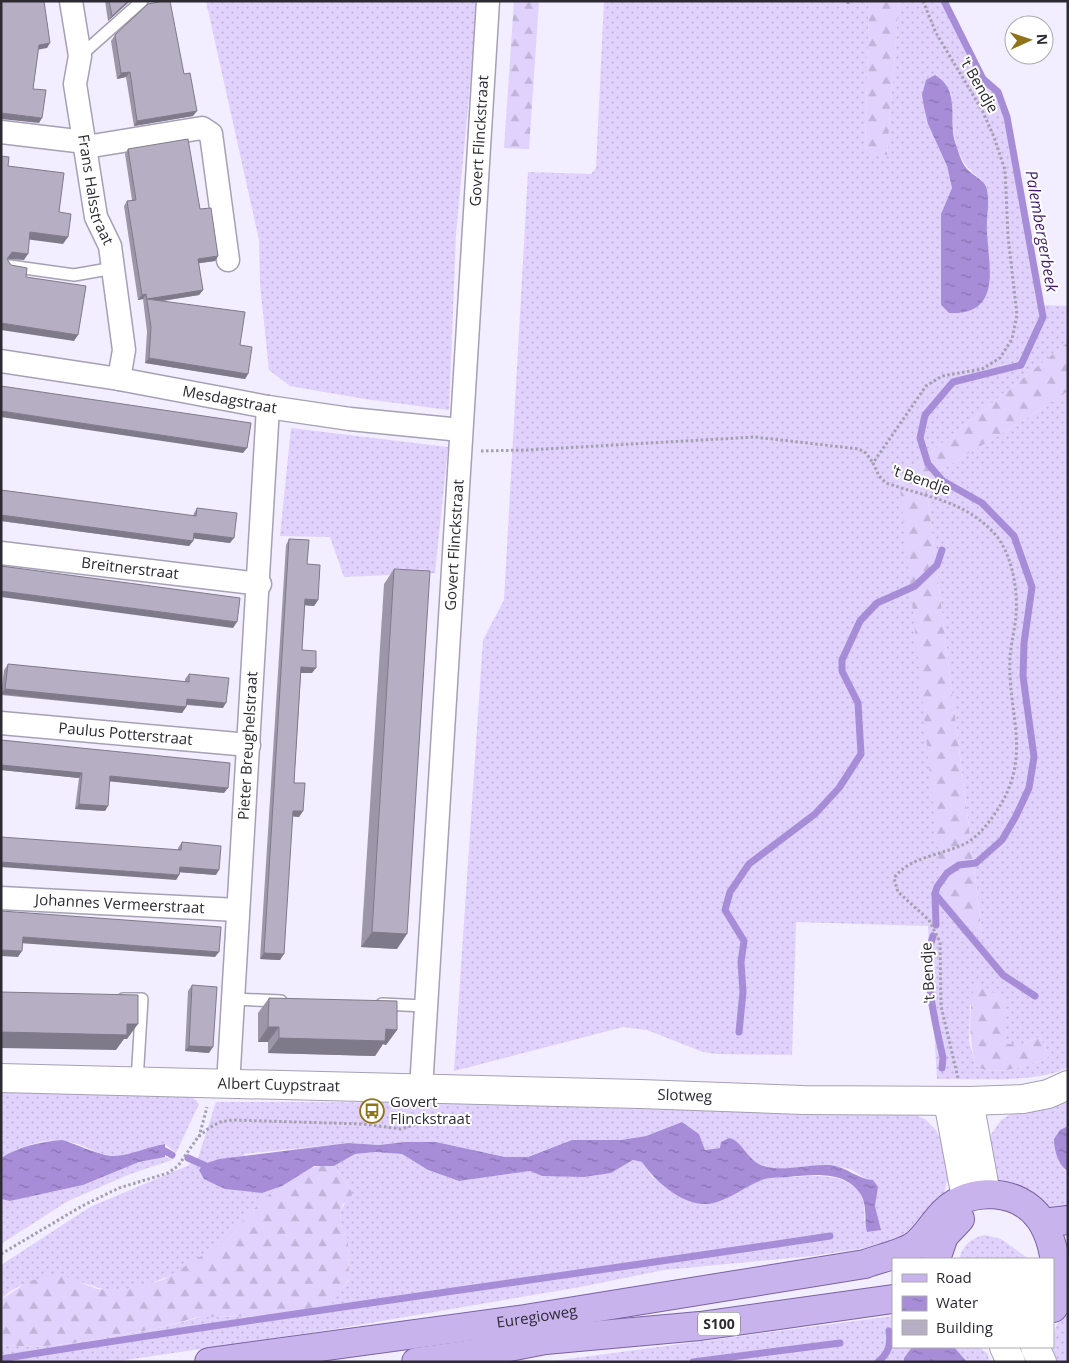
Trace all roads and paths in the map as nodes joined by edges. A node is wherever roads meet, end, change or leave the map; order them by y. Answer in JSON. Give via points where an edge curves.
{"nodes":[{"id":1,"x":71,"y":1,"type":"edge"},
{"id":2,"x":142,"y":1,"type":"edge"},
{"id":3,"x":488,"y":1,"type":"edge"},
{"id":4,"x":923,"y":1,"type":"edge"},
{"id":5,"x":80,"y":56,"type":"junction"},
{"id":6,"x":1,"y":132,"type":"edge"},
{"id":7,"x":86,"y":144,"type":"junction"},
{"id":8,"x":228,"y":260,"type":"dead end"},
{"id":9,"x":10,"y":266,"type":"edge"},
{"id":10,"x":114,"y":268,"type":"junction"},
{"id":11,"x":1,"y":361,"type":"edge"},
{"id":12,"x":119,"y":379,"type":"junction"},
{"id":13,"x":268,"y":407,"type":"junction"},
{"id":14,"x":461,"y":440,"type":"junction"},
{"id":15,"x":873,"y":463,"type":"junction"},
{"id":16,"x":1,"y":553,"type":"edge"},
{"id":17,"x":260,"y":584,"type":"junction"},
{"id":18,"x":1,"y":723,"type":"edge"},
{"id":19,"x":249,"y":745,"type":"junction"},
{"id":20,"x":1,"y":898,"type":"edge"},
{"id":21,"x":238,"y":910,"type":"junction"},
{"id":22,"x":114,"y":999,"type":"edge"},
{"id":23,"x":233,"y":999,"type":"junction"},
{"id":24,"x":290,"y":1001,"type":"edge"},
{"id":25,"x":368,"y":1004,"type":"edge"},
{"id":26,"x":426,"y":1006,"type":"junction"},
{"id":27,"x":1,"y":1078,"type":"edge"},
{"id":28,"x":137,"y":1082,"type":"junction"},
{"id":29,"x":218,"y":1085,"type":"junction"},
{"id":30,"x":1068,"y":1085,"type":"edge"},
{"id":31,"x":421,"y":1089,"type":"junction"},
{"id":32,"x":959,"y":1096,"type":"junction"},
{"id":33,"x":198,"y":1137,"type":"junction"},
{"id":34,"x":974,"y":1202,"type":"junction"},
{"id":35,"x":1057,"y":1229,"type":"edge"},
{"id":36,"x":932,"y":1253,"type":"edge"},
{"id":37,"x":1,"y":1254,"type":"edge"},
{"id":38,"x":865,"y":1264,"type":"junction"},
{"id":39,"x":892,"y":1266,"type":"edge"},
{"id":40,"x":1060,"y":1282,"type":"edge"},
{"id":41,"x":892,"y":1299,"type":"edge"},
{"id":42,"x":1004,"y":1348,"type":"edge"},
{"id":43,"x":1035,"y":1348,"type":"edge"},
{"id":44,"x":209,"y":1362,"type":"edge"},
{"id":45,"x":416,"y":1362,"type":"edge"},
{"id":46,"x":1011,"y":1362,"type":"edge"},
{"id":47,"x":1042,"y":1362,"type":"edge"}],
"edges":[{"from":1,"to":5,"type":"street","name":"Frans Halsstraat"},
{"from":2,"to":5,"type":"lane"},
{"from":3,"to":14,"type":"street","name":"Govert Flinckstraat"},
{"from":4,"to":15,"type":"path","name":"'t Bendje","via":[[936,33],[982,110],[1002,162],[1017,315],[1012,339],[1000,358],[982,369],[942,376],[926,386]]},
{"from":5,"to":7,"type":"street","name":"Frans Halsstraat","via":[[74,84]]},
{"from":6,"to":7,"type":"street"},
{"from":7,"to":8,"type":"street","via":[[202,128],[211,134]]},
{"from":7,"to":10,"type":"street","name":"Frans Halsstraat","via":[[96,217],[110,246]]},
{"from":9,"to":10,"type":"lane","via":[[74,275]]},
{"from":10,"to":12,"type":"street","name":"Frans Halsstraat","via":[[124,350]]},
{"from":11,"to":12,"type":"street","name":"Mesdagstraat"},
{"from":12,"to":13,"type":"street","name":"Mesdagstraat"},
{"from":13,"to":14,"type":"street","name":"Mesdagstraat"},
{"from":13,"to":17,"type":"street","name":"Pieter Breughelstraat"},
{"from":14,"to":15,"type":"path","via":[[528,450],[755,437],[859,449]]},
{"from":14,"to":26,"type":"street","name":"Govert Flinckstraat"},
{"from":15,"to":32,"type":"path","name":"'t Bendje","via":[[886,483],[957,504],[995,534],[1008,558],[1016,593],[1010,679],[1018,740],[1016,766],[1007,790],[996,813],[979,834],[968,842],[908,866],[894,878],[895,888],[928,920],[940,942],[941,1006]]},
{"from":16,"to":17,"type":"street","name":"Breitnerstraat"},
{"from":17,"to":19,"type":"street","name":"Pieter Breughelstraat"},
{"from":18,"to":19,"type":"street","name":"Paulus Potterstraat"},
{"from":19,"to":21,"type":"street","name":"Pieter Breughelstraat"},
{"from":20,"to":21,"type":"street","name":"Johannes Vermeerstraat"},
{"from":21,"to":23,"type":"street","name":"Pieter Breughelstraat"},
{"from":22,"to":28,"type":"lane","via":[[142,999]]},
{"from":23,"to":24,"type":"lane"},
{"from":23,"to":29,"type":"street","name":"Pieter Breughelstraat"},
{"from":25,"to":26,"type":"lane"},
{"from":26,"to":31,"type":"street","name":"Govert Flinckstraat"},
{"from":27,"to":28,"type":"street","name":"Albert Cuypstraat"},
{"from":28,"to":29,"type":"street","name":"Albert Cuypstraat"},
{"from":29,"to":31,"type":"street","name":"Albert Cuypstraat"},
{"from":29,"to":33,"type":"path","via":[[207,1106]]},
{"from":30,"to":32,"type":"street","name":"Slotweg","via":[[1048,1094],[1023,1099]]},
{"from":31,"to":32,"type":"street","name":"Slotweg","via":[[803,1100]]},
{"from":31,"to":33,"type":"path","via":[[420,1115],[408,1129],[363,1124],[232,1120],[220,1122]]},
{"from":32,"to":34,"type":"street"},
{"from":33,"to":37,"type":"path","via":[[178,1166],[168,1173],[119,1188]]},
{"from":34,"to":35,"type":"main road","via":[[1001,1195],[1031,1209]]},
{"from":34,"to":36,"type":"main road","name":"Euregioweg","via":[[946,1210]]},
{"from":35,"to":40,"type":"main road"},
{"from":36,"to":38,"type":"main road","name":"Euregioweg","number":"S100","via":[[914,1247]]},
{"from":38,"to":39,"type":"main road","name":"Euregioweg","number":"S100"},
{"from":38,"to":44,"type":"main road","name":"Euregioweg","number":"S100","via":[[525,1319]]},
{"from":41,"to":45,"type":"main road","name":"Euregioweg","number":"S100","via":[[700,1326],[545,1340]]},
{"from":42,"to":46,"type":"street"},
{"from":43,"to":47,"type":"street"}]}
